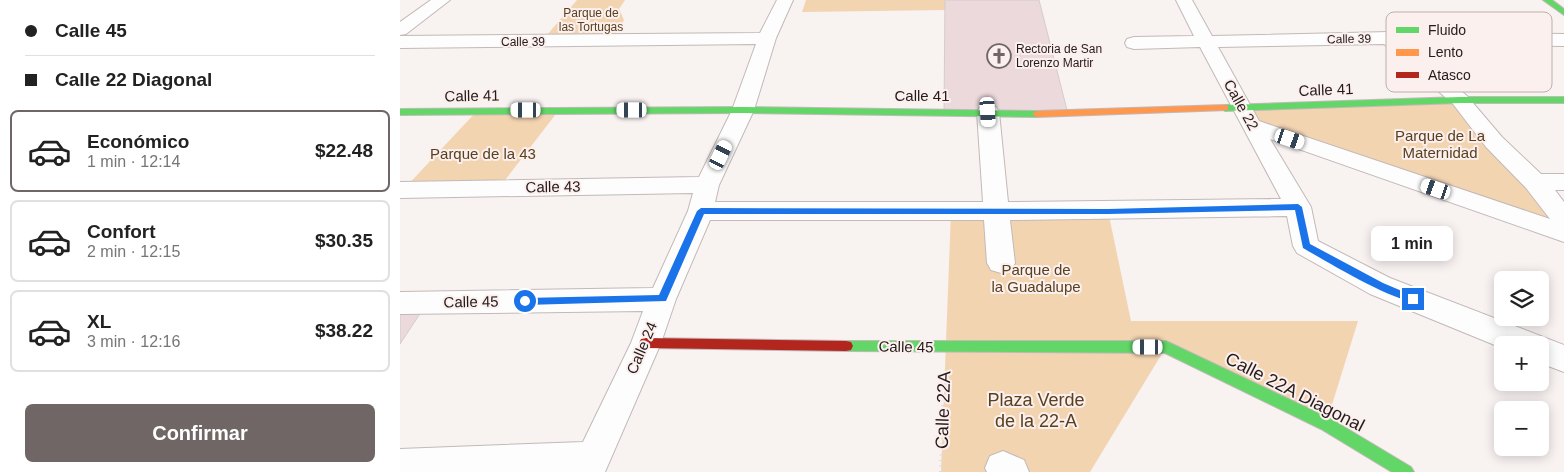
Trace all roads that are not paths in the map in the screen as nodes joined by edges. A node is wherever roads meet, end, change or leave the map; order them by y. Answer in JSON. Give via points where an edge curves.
{"nodes":[{"id":1,"x":442,"y":0,"type":"edge"},
{"id":2,"x":785,"y":0,"type":"edge"},
{"id":3,"x":1184,"y":0,"type":"edge"},
{"id":4,"x":1547,"y":0,"type":"edge"},
{"id":5,"x":1564,"y":13,"type":"edge"},
{"id":6,"x":400,"y":30,"type":"edge"},
{"id":7,"x":767,"y":38,"type":"junction"},
{"id":8,"x":1386,"y":38,"type":"edge"},
{"id":9,"x":1207,"y":41,"type":"junction"},
{"id":10,"x":400,"y":42,"type":"edge"},
{"id":11,"x":1134,"y":43,"type":"dead end"},
{"id":12,"x":1451,"y":92,"type":"edge"},
{"id":13,"x":1460,"y":100,"type":"junction"},
{"id":14,"x":1564,"y":100,"type":"edge"},
{"id":15,"x":743,"y":110,"type":"junction"},
{"id":16,"x":400,"y":112,"type":"edge"},
{"id":17,"x":988,"y":112,"type":"junction"},
{"id":18,"x":1247,"y":117,"type":"junction"},
{"id":19,"x":1535,"y":182,"type":"junction"},
{"id":20,"x":1564,"y":182,"type":"edge"},
{"id":21,"x":707,"y":185,"type":"junction"},
{"id":22,"x":400,"y":190,"type":"edge"},
{"id":23,"x":1298,"y":207,"type":"junction"},
{"id":24,"x":701,"y":211,"type":"junction"},
{"id":25,"x":996,"y":212,"type":"junction"},
{"id":26,"x":1564,"y":219,"type":"edge"},
{"id":27,"x":1564,"y":233,"type":"edge"},
{"id":28,"x":1001,"y":263,"type":"dead end"},
{"id":29,"x":662,"y":298,"type":"junction"},
{"id":30,"x":400,"y":303,"type":"edge"},
{"id":31,"x":1507,"y":336,"type":"edge"},
{"id":32,"x":646,"y":343,"type":"junction"},
{"id":33,"x":1166,"y":347,"type":"joint"},
{"id":34,"x":1549,"y":353,"type":"edge"},
{"id":35,"x":1564,"y":359,"type":"edge"},
{"id":36,"x":589,"y":465,"type":"edge"},
{"id":37,"x":400,"y":466,"type":"edge"},
{"id":38,"x":1406,"y":472,"type":"edge"}],
"edges":[{"from":1,"to":6,"type":"street"},
{"from":2,"to":7,"type":"street","name":"Calle 24"},
{"from":3,"to":9,"type":"street","name":"Calle 22"},
{"from":4,"to":5,"type":"street"},
{"from":7,"to":10,"type":"street","name":"Calle 39"},
{"from":7,"to":15,"type":"street","name":"Calle 24"},
{"from":8,"to":9,"type":"street","name":"Calle 39"},
{"from":9,"to":11,"type":"street","name":"Calle 39"},
{"from":9,"to":18,"type":"street","name":"Calle 22"},
{"from":12,"to":13,"type":"street"},
{"from":13,"to":14,"type":"street","name":"Calle 41"},
{"from":13,"to":18,"type":"street","name":"Calle 41"},
{"from":13,"to":19,"type":"street","via":[[1494,142]]},
{"from":15,"to":16,"type":"street","name":"Calle 41"},
{"from":15,"to":17,"type":"street","name":"Calle 41"},
{"from":15,"to":21,"type":"street","name":"Calle 24"},
{"from":17,"to":18,"type":"street","name":"Calle 41"},
{"from":17,"to":25,"type":"street"},
{"from":18,"to":23,"type":"street","name":"Calle 22"},
{"from":18,"to":27,"type":"street"},
{"from":19,"to":20,"type":"street"},
{"from":19,"to":26,"type":"street"},
{"from":21,"to":22,"type":"street","name":"Calle 43"},
{"from":21,"to":24,"type":"street","name":"Calle 24"},
{"from":23,"to":25,"type":"street"},
{"from":23,"to":31,"type":"street","name":"Calle 22","via":[[1306,246],[1380,286]]},
{"from":24,"to":25,"type":"street"},
{"from":24,"to":29,"type":"street","name":"Calle 24"},
{"from":25,"to":28,"type":"street"},
{"from":29,"to":30,"type":"street","name":"Calle 45"},
{"from":29,"to":32,"type":"street","name":"Calle 24"},
{"from":32,"to":33,"type":"street","name":"Calle 45","via":[[945,348]]},
{"from":32,"to":36,"type":"street","name":"Calle 24"},
{"from":33,"to":38,"type":"street","name":"Calle 22A Diagonal","via":[[1326,424]]},
{"from":34,"to":35,"type":"street"},
{"from":36,"to":37,"type":"street"}]}
